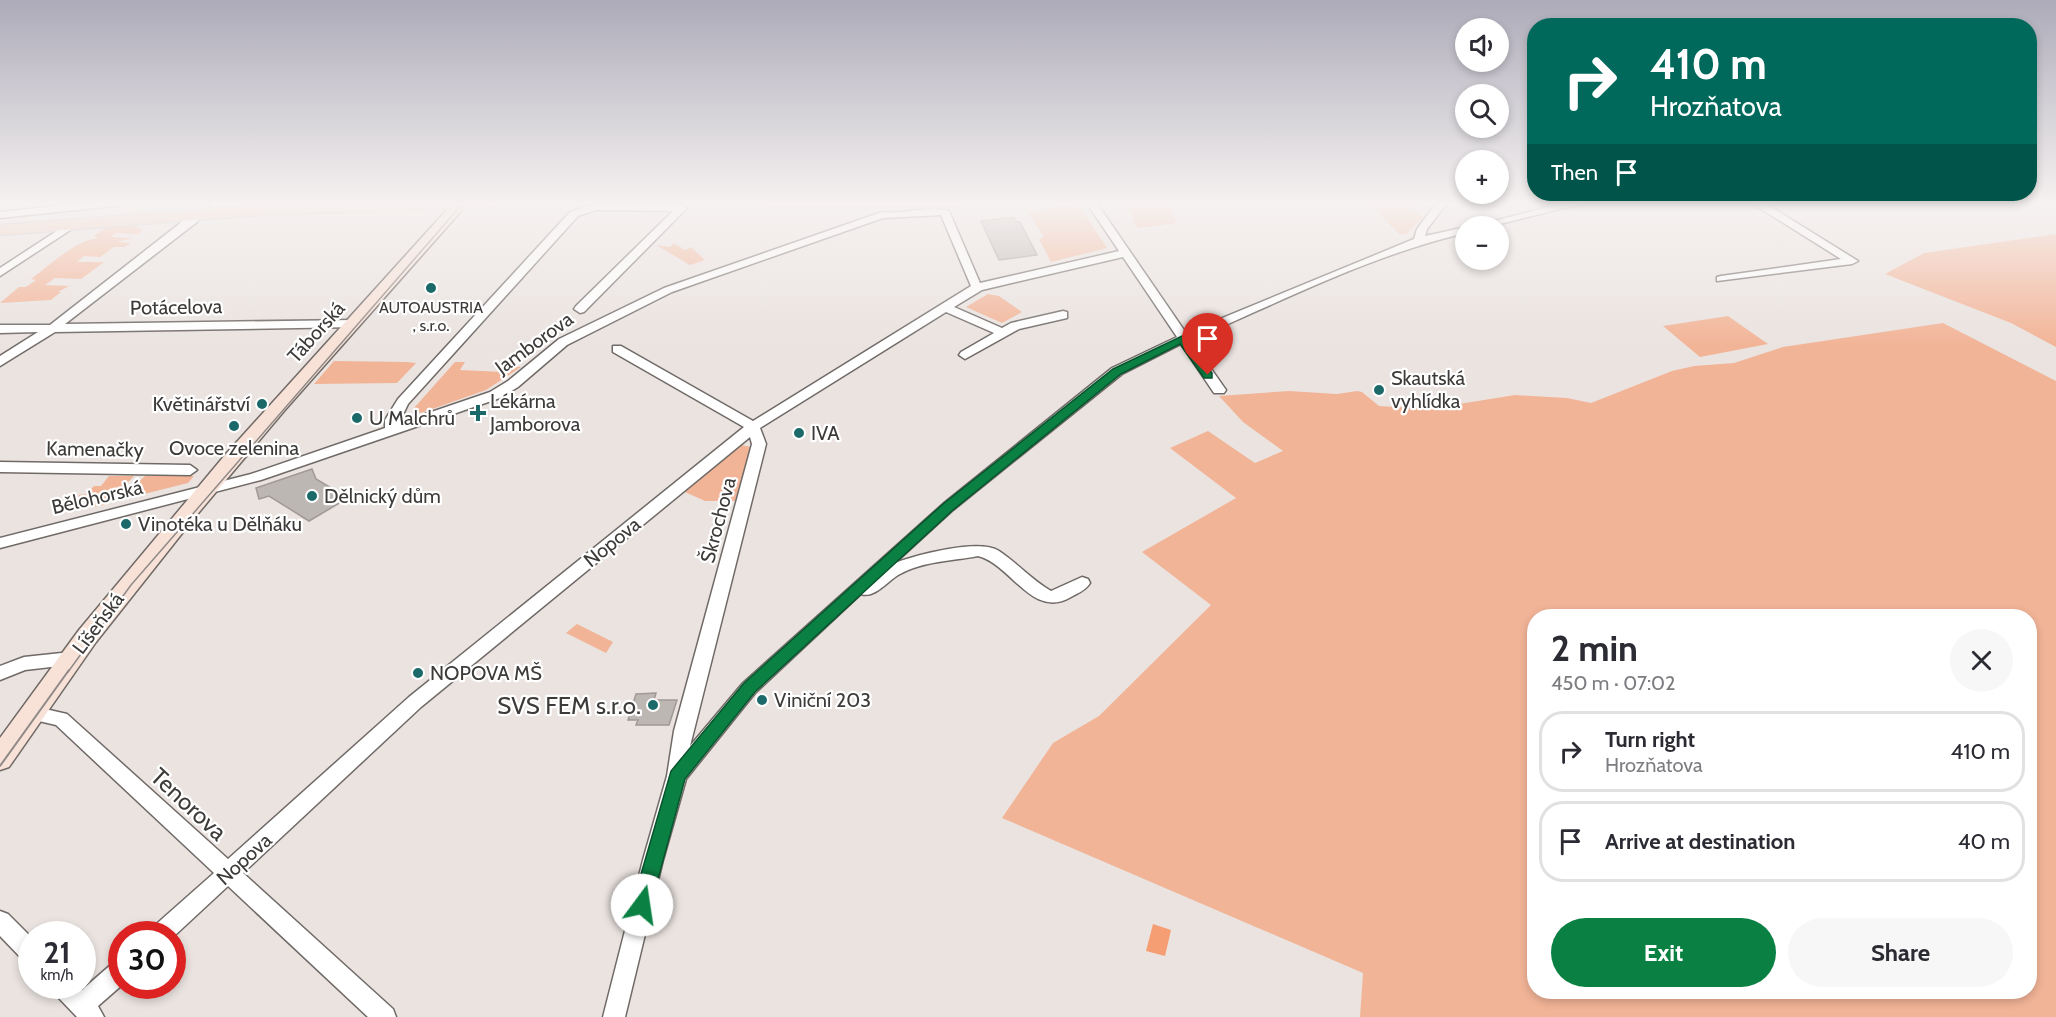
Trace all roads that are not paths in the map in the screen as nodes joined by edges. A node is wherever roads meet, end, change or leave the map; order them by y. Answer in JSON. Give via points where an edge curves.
{"nodes":[{"id":1,"x":36,"y":249,"type":"edge"},
{"id":2,"x":155,"y":249,"type":"edge"},
{"id":3,"x":420,"y":249,"type":"edge"},
{"id":4,"x":540,"y":249,"type":"edge"},
{"id":5,"x":640,"y":249,"type":"edge"},
{"id":6,"x":784,"y":249,"type":"edge"},
{"id":7,"x":960,"y":249,"type":"edge"},
{"id":8,"x":1123,"y":249,"type":"edge"},
{"id":9,"x":1398,"y":249,"type":"edge"},
{"id":10,"x":1833,"y":249,"type":"edge"},
{"id":11,"x":1125,"y":253,"type":"junction"},
{"id":12,"x":0,"y":273,"type":"edge"},
{"id":13,"x":1721,"y":279,"type":"dead end"},
{"id":14,"x":978,"y":287,"type":"junction"},
{"id":15,"x":946,"y":308,"type":"junction"},
{"id":16,"x":580,"y":309,"type":"dead end"},
{"id":17,"x":1063,"y":315,"type":"dead end"},
{"id":18,"x":353,"y":324,"type":"junction"},
{"id":19,"x":53,"y":328,"type":"junction"},
{"id":20,"x":0,"y":329,"type":"edge"},
{"id":21,"x":1001,"y":333,"type":"junction"},
{"id":22,"x":1182,"y":339,"type":"junction"},
{"id":23,"x":617,"y":349,"type":"dead end"},
{"id":24,"x":965,"y":355,"type":"dead end"},
{"id":25,"x":0,"y":362,"type":"edge"},
{"id":26,"x":1219,"y":390,"type":"dead end"},
{"id":27,"x":753,"y":427,"type":"junction"},
{"id":28,"x":392,"y":431,"type":"junction"},
{"id":29,"x":0,"y":467,"type":"edge"},
{"id":30,"x":190,"y":470,"type":"dead end"},
{"id":31,"x":204,"y":492,"type":"junction"},
{"id":32,"x":0,"y":543,"type":"edge"},
{"id":33,"x":1082,"y":583,"type":"dead end"},
{"id":34,"x":855,"y":590,"type":"junction"},
{"id":35,"x":71,"y":659,"type":"junction"},
{"id":36,"x":0,"y":673,"type":"edge"},
{"id":37,"x":33,"y":713,"type":"junction"},
{"id":38,"x":0,"y":759,"type":"edge"},
{"id":39,"x":677,"y":776,"type":"junction"},
{"id":40,"x":228,"y":874,"type":"junction"},
{"id":41,"x":0,"y":921,"type":"edge"},
{"id":42,"x":176,"y":921,"type":"edge"},
{"id":43,"x":18,"y":940,"type":"edge"},
{"id":44,"x":108,"y":987,"type":"edge"},
{"id":45,"x":76,"y":999,"type":"edge"},
{"id":46,"x":88,"y":1011,"type":"edge"},
{"id":47,"x":385,"y":1017,"type":"edge"},
{"id":48,"x":614,"y":1017,"type":"edge"}],
"edges":[{"from":1,"to":12,"type":"street"},
{"from":2,"to":19,"type":"street"},
{"from":3,"to":18,"type":"street","name":"Táborská"},
{"from":4,"to":28,"type":"street","via":[[403,402],[392,420]]},
{"from":5,"to":16,"type":"street"},
{"from":6,"to":28,"type":"street","name":"Jamborova","via":[[668,290],[563,342],[495,395]]},
{"from":7,"to":14,"type":"street","name":"Jamborova"},
{"from":8,"to":11,"type":"street"},
{"from":9,"to":22,"type":"street"},
{"from":10,"to":13,"type":"street","via":[[1852,261]]},
{"from":11,"to":14,"type":"street","name":"Nopova"},
{"from":11,"to":22,"type":"street"},
{"from":14,"to":15,"type":"street","name":"Nopova"},
{"from":15,"to":21,"type":"street"},
{"from":15,"to":27,"type":"street","name":"Nopova"},
{"from":17,"to":21,"type":"street"},
{"from":18,"to":19,"type":"street","name":"Potácelova"},
{"from":18,"to":31,"type":"street","name":"Táborská"},
{"from":19,"to":20,"type":"street","name":"Potácelova"},
{"from":19,"to":25,"type":"street"},
{"from":21,"to":24,"type":"street"},
{"from":22,"to":26,"type":"street"},
{"from":22,"to":34,"type":"street","via":[[1117,371],[948,507]]},
{"from":23,"to":27,"type":"street"},
{"from":27,"to":39,"type":"street","name":"Škrochova","via":[[758,449],[688,710]]},
{"from":27,"to":40,"type":"street","name":"Nopova","via":[[415,702]]},
{"from":28,"to":31,"type":"street","name":"Jamborova"},
{"from":29,"to":30,"type":"street","name":"Kamenačky"},
{"from":31,"to":32,"type":"street","name":"Bělohorská"},
{"from":31,"to":35,"type":"street","name":"Líšeňská"},
{"from":33,"to":34,"type":"street","via":[[1062,595],[1048,597],[992,554],[978,551],[913,562],[865,591]]},
{"from":34,"to":39,"type":"street","via":[[749,688]]},
{"from":35,"to":36,"type":"street","via":[[24,664]]},
{"from":35,"to":37,"type":"street","name":"Líšeňská"},
{"from":37,"to":38,"type":"street","name":"Líšeňská"},
{"from":37,"to":40,"type":"street","name":"Tenorova","via":[[61,719]]},
{"from":39,"to":48,"type":"street","name":"Škrochova"},
{"from":40,"to":42,"type":"street","name":"Nopova"},
{"from":40,"to":47,"type":"street","name":"Tenorova"},
{"from":41,"to":43,"type":"street"},
{"from":44,"to":46,"type":"street"},
{"from":45,"to":46,"type":"street"}]}
